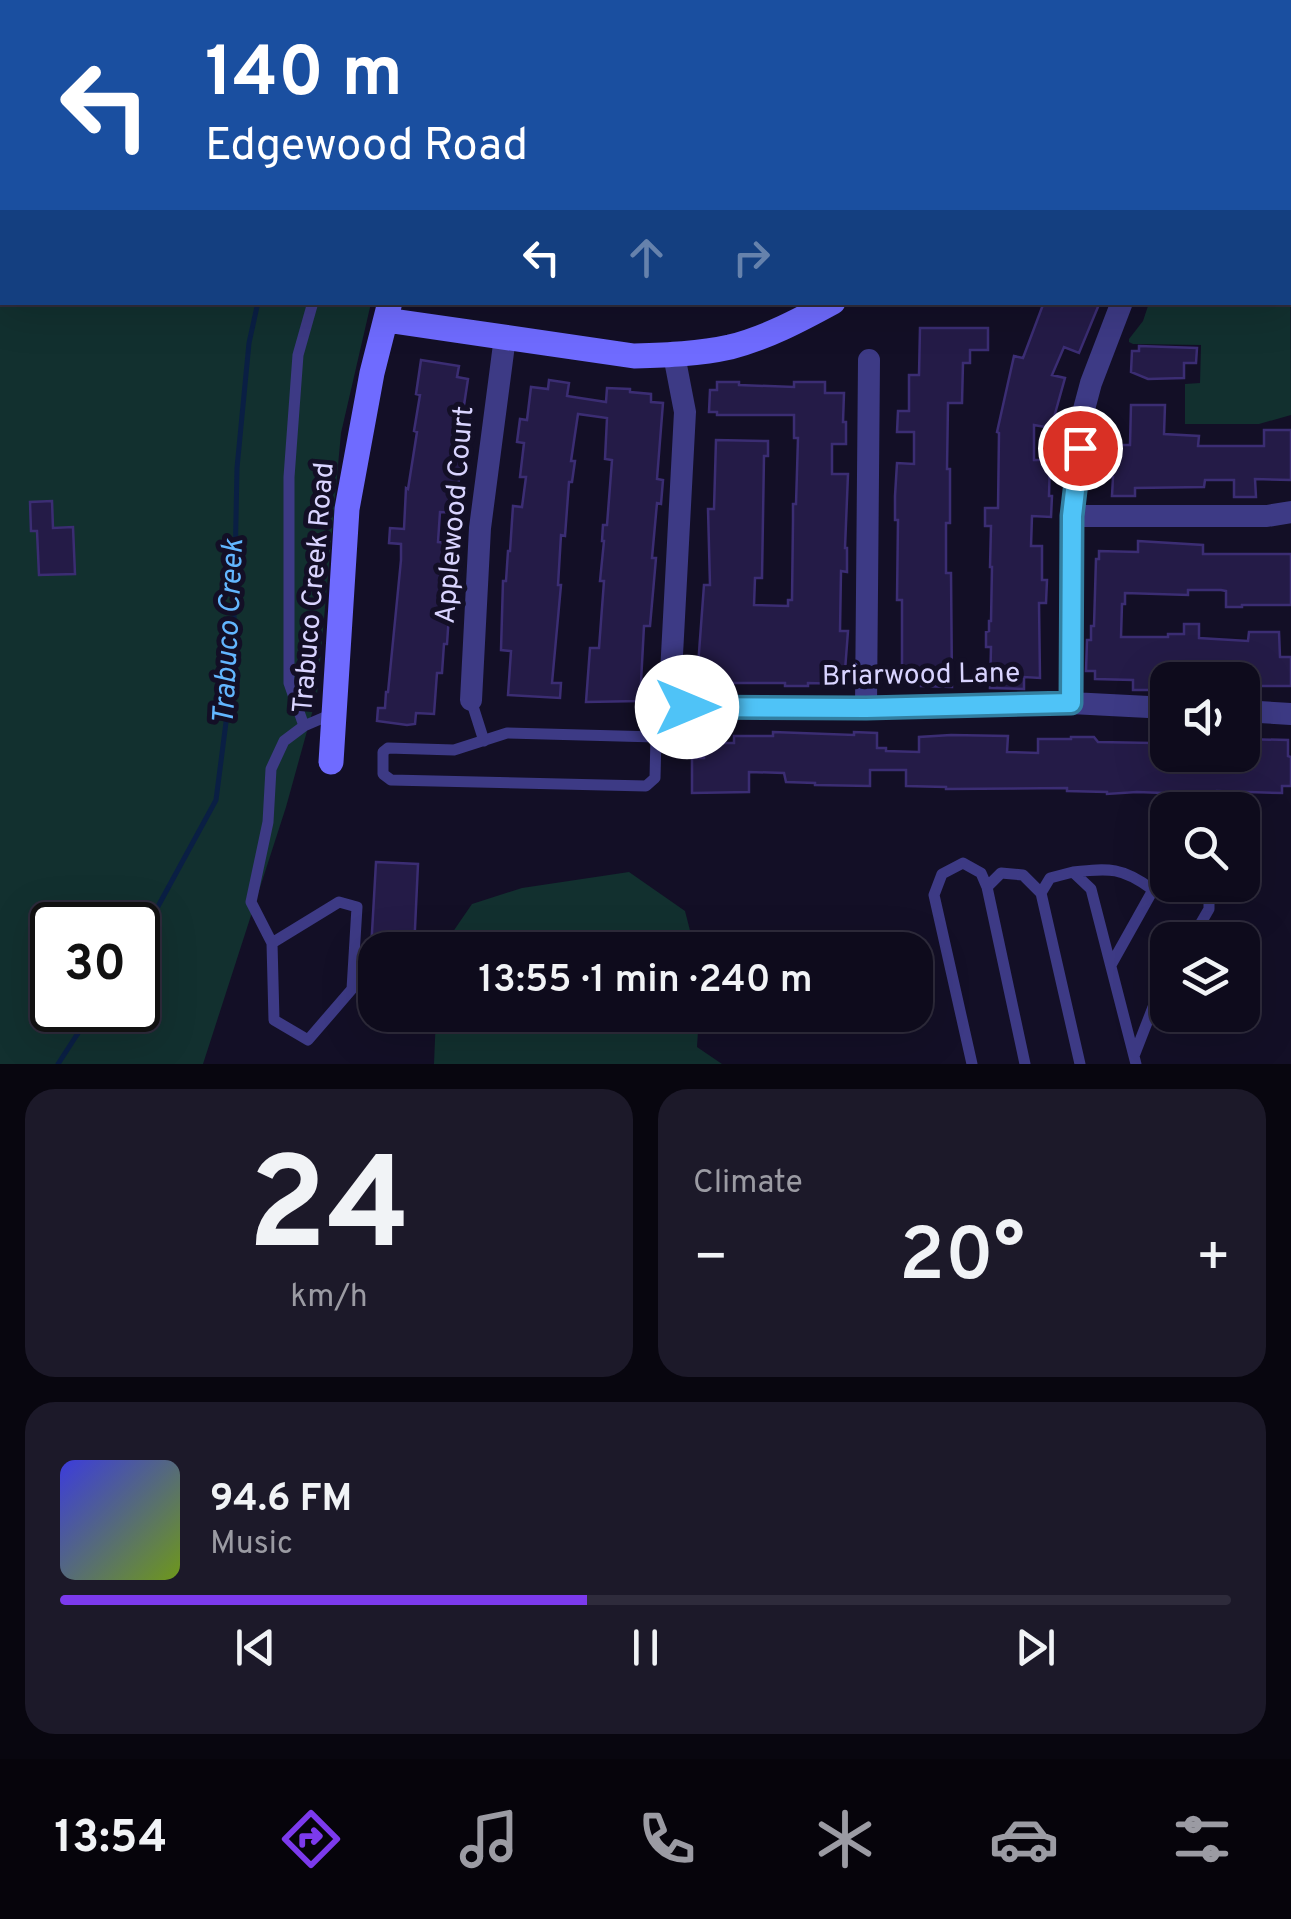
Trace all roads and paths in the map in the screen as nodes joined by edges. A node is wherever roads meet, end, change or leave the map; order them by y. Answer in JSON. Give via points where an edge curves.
{"nodes":[{"id":1,"x":646,"y":0,"type":"edge"},
{"id":2,"x":656,"y":0,"type":"edge"},
{"id":3,"x":311,"y":305,"type":"edge"},
{"id":4,"x":827,"y":305,"type":"edge"},
{"id":5,"x":1121,"y":305,"type":"edge"},
{"id":6,"x":388,"y":311,"type":"edge"},
{"id":7,"x":505,"y":337,"type":"junction"},
{"id":8,"x":674,"y":355,"type":"junction"},
{"id":9,"x":868,"y":360,"type":"dead end"},
{"id":10,"x":1291,"y":512,"type":"edge"},
{"id":11,"x":1072,"y":516,"type":"junction"},
{"id":12,"x":471,"y":700,"type":"joint"},
{"id":13,"x":676,"y":702,"type":"junction"},
{"id":14,"x":1071,"y":703,"type":"junction"},
{"id":15,"x":1150,"y":707,"type":"edge"},
{"id":16,"x":866,"y":708,"type":"junction"},
{"id":17,"x":1260,"y":713,"type":"edge"},
{"id":18,"x":333,"y":714,"type":"junction"},
{"id":19,"x":1291,"y":714,"type":"edge"},
{"id":20,"x":304,"y":726,"type":"junction"},
{"id":21,"x":656,"y":737,"type":"junction"},
{"id":22,"x":484,"y":742,"type":"junction"},
{"id":23,"x":331,"y":762,"type":"dead end"},
{"id":24,"x":1073,"y":872,"type":"junction"},
{"id":25,"x":987,"y":888,"type":"junction"},
{"id":26,"x":1150,"y":888,"type":"edge"},
{"id":27,"x":1041,"y":894,"type":"junction"},
{"id":28,"x":1150,"y":895,"type":"edge"},
{"id":29,"x":272,"y":943,"type":"junction"},
{"id":30,"x":1111,"y":965,"type":"junction"},
{"id":31,"x":1150,"y":1019,"type":"edge"},
{"id":32,"x":1135,"y":1060,"type":"edge"},
{"id":33,"x":972,"y":1064,"type":"edge"},
{"id":34,"x":1025,"y":1064,"type":"edge"},
{"id":35,"x":1080,"y":1064,"type":"edge"}],
"edges":[{"from":1,"to":2,"type":"street"},
{"from":3,"to":20,"type":"lane","via":[[298,354],[289,477],[288,684]]},
{"from":4,"to":8,"type":"street","via":[[730,346]]},
{"from":5,"to":11,"type":"street","via":[[1083,413]]},
{"from":6,"to":7,"type":"street"},
{"from":6,"to":18,"type":"street","name":"Trabuco Creek Road","via":[[347,508]]},
{"from":7,"to":8,"type":"street","via":[[634,356]]},
{"from":7,"to":12,"type":"street","name":"Applewood Court","via":[[480,528]]},
{"from":8,"to":13,"type":"street","via":[[685,412],[670,692]]},
{"from":9,"to":16,"type":"street"},
{"from":10,"to":11,"type":"street"},
{"from":11,"to":14,"type":"street"},
{"from":12,"to":22,"type":"lane"},
{"from":13,"to":16,"type":"street","name":"Briarwood Lane"},
{"from":13,"to":21,"type":"lane"},
{"from":14,"to":15,"type":"street","name":"Briarwood Lane"},
{"from":14,"to":16,"type":"street","name":"Briarwood Lane"},
{"from":17,"to":19,"type":"street"},
{"from":18,"to":20,"type":"lane"},
{"from":18,"to":23,"type":"street","name":"Trabuco Creek Road"},
{"from":20,"to":29,"type":"lane","via":[[284,741],[271,769],[251,902]]},
{"from":21,"to":22,"type":"lane","via":[[507,733]]},
{"from":21,"to":22,"type":"lane","via":[[656,778],[646,786],[391,780],[383,774],[388,748],[454,750]]},
{"from":24,"to":26,"type":"lane","via":[[1106,868]]},
{"from":24,"to":27,"type":"lane","via":[[1050,878]]},
{"from":24,"to":30,"type":"lane","via":[[1091,889]]},
{"from":25,"to":27,"type":"lane","via":[[1000,873],[1023,876]]},
{"from":25,"to":33,"type":"lane","via":[[982,872],[962,862],[942,874],[934,895]]},
{"from":25,"to":34,"type":"lane"},
{"from":27,"to":35,"type":"lane"},
{"from":28,"to":30,"type":"lane"},
{"from":29,"to":29,"type":"lane","via":[[339,902],[357,907],[352,989],[308,1040],[274,1020]]},
{"from":30,"to":32,"type":"lane"},
{"from":31,"to":32,"type":"lane"}]}
